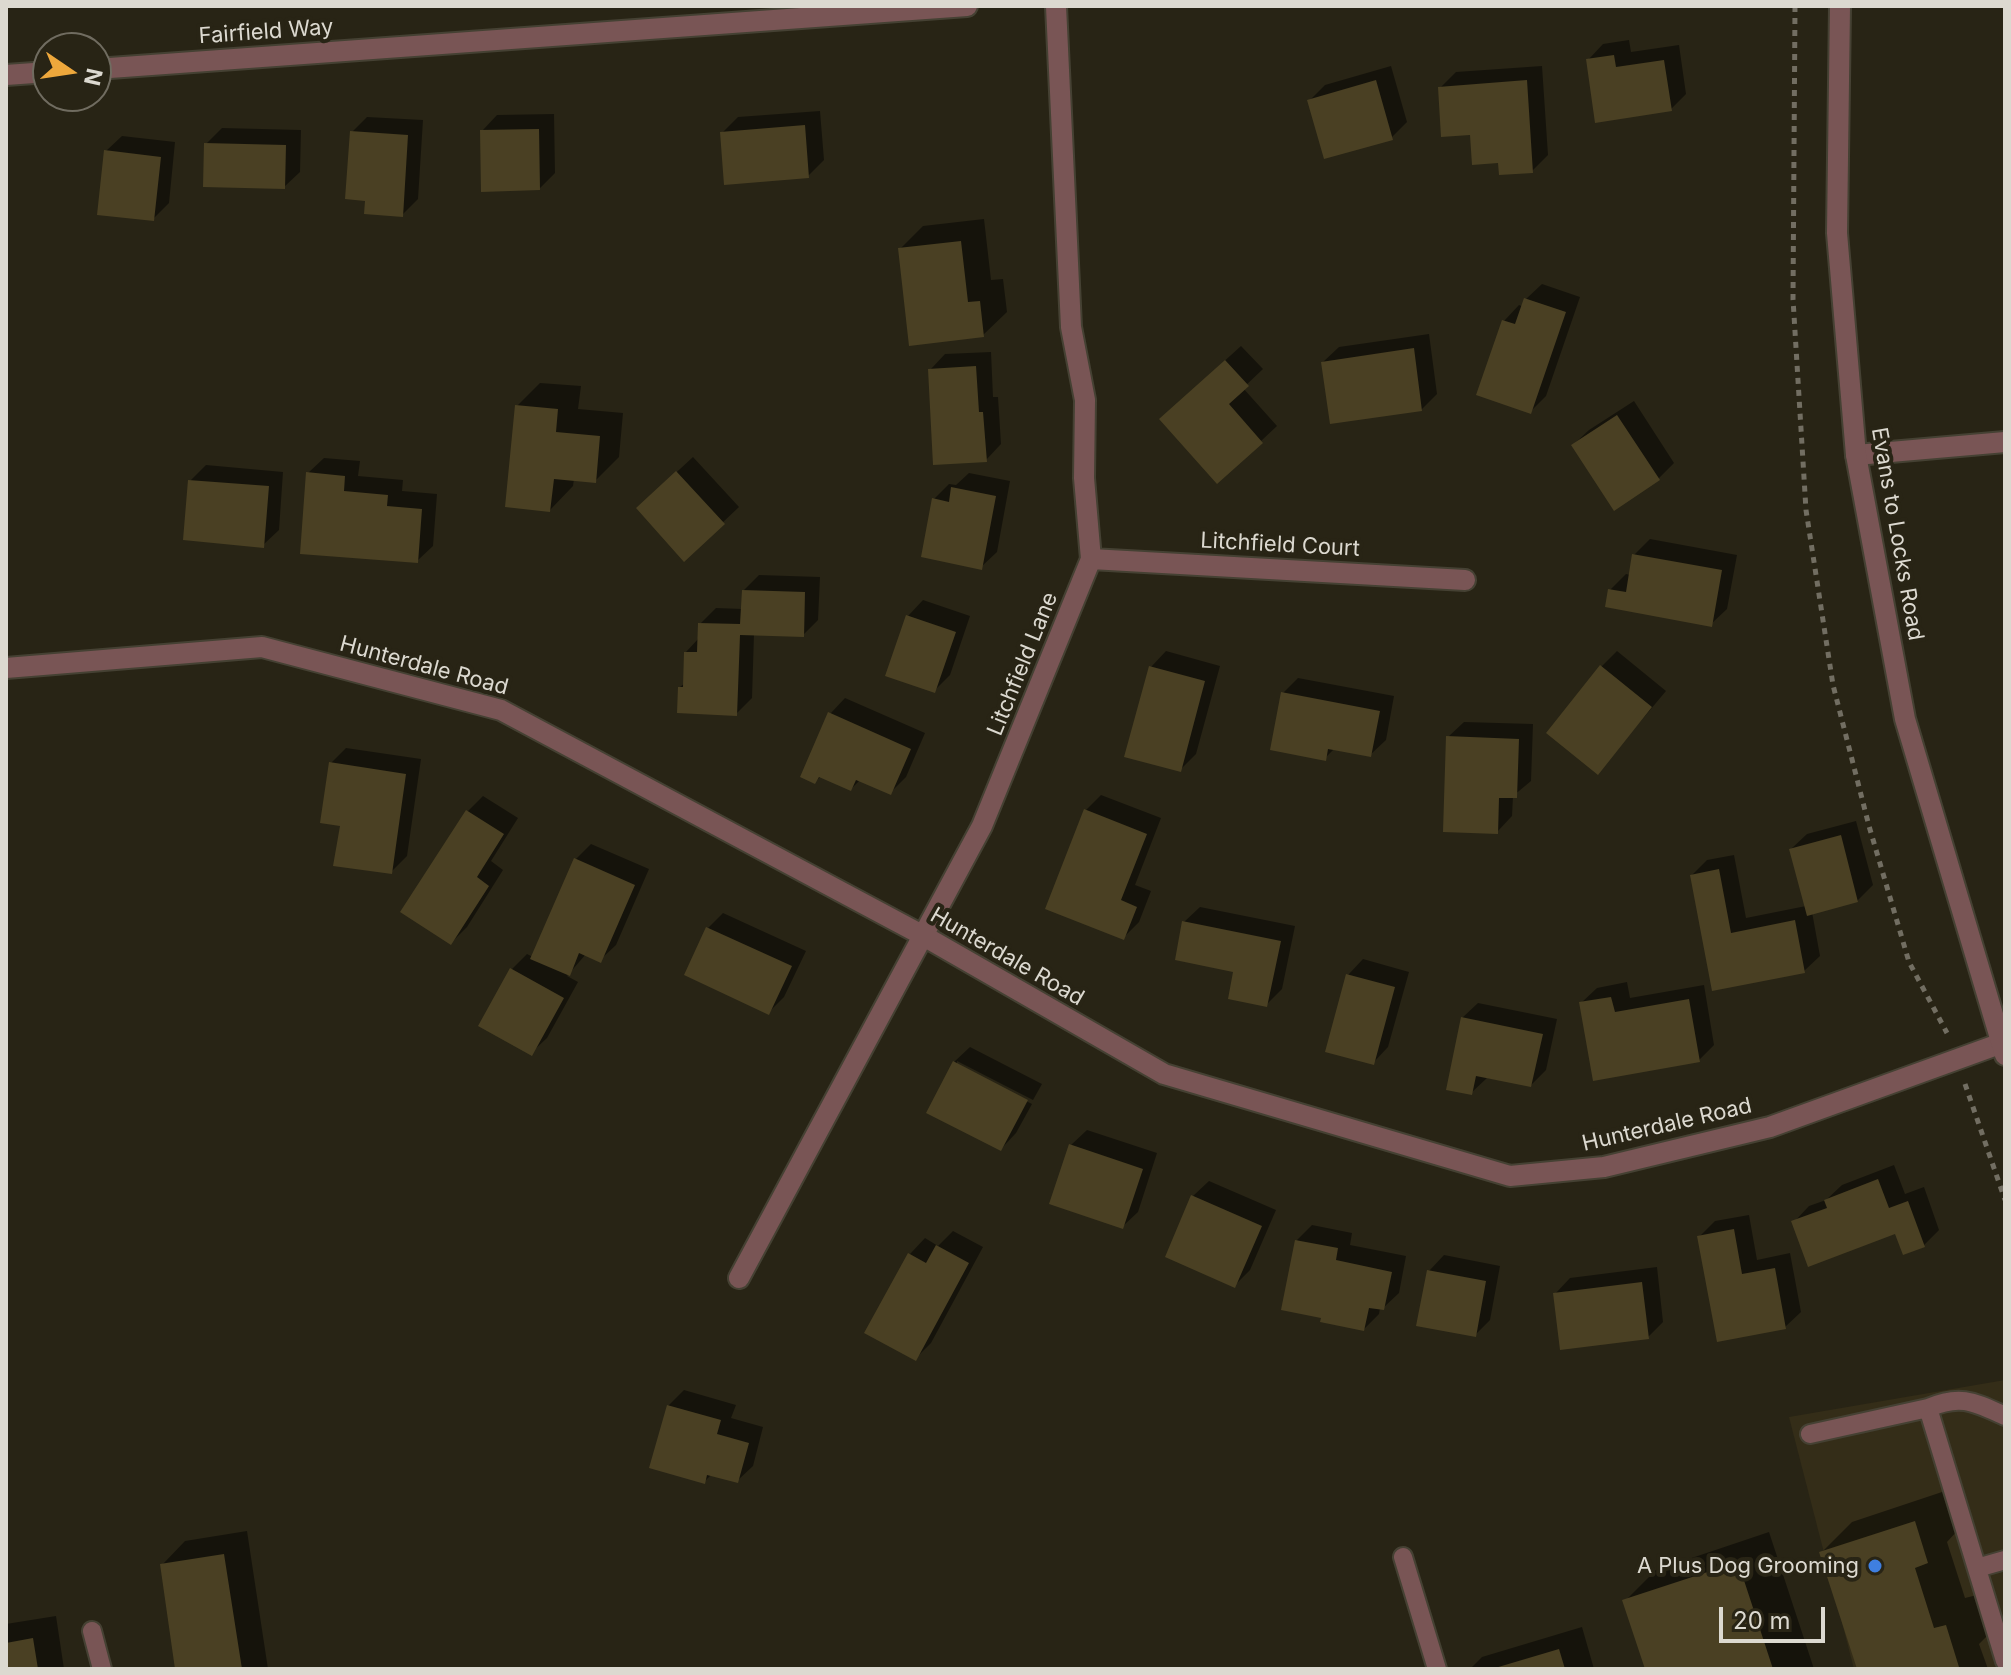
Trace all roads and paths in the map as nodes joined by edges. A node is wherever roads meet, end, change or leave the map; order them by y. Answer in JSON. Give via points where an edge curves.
{"nodes":[{"id":1,"x":967,"y":6,"type":"edge"},
{"id":2,"x":1056,"y":6,"type":"edge"},
{"id":3,"x":1795,"y":6,"type":"edge"},
{"id":4,"x":1840,"y":6,"type":"edge"},
{"id":5,"x":112,"y":68,"type":"edge"},
{"id":6,"x":32,"y":73,"type":"edge"},
{"id":7,"x":6,"y":75,"type":"edge"},
{"id":8,"x":2005,"y":442,"type":"edge"},
{"id":9,"x":1856,"y":455,"type":"junction"},
{"id":10,"x":1091,"y":559,"type":"junction"},
{"id":11,"x":1465,"y":580,"type":"dead end"},
{"id":12,"x":6,"y":668,"type":"edge"},
{"id":13,"x":922,"y":935,"type":"junction"},
{"id":14,"x":1941,"y":1019,"type":"dead end"},
{"id":15,"x":2003,"y":1049,"type":"edge"},
{"id":16,"x":1975,"y":1115,"type":"dead end"},
{"id":17,"x":2005,"y":1200,"type":"edge"},
{"id":18,"x":739,"y":1278,"type":"dead end"},
{"id":19,"x":1928,"y":1408,"type":"junction"},
{"id":20,"x":2005,"y":1416,"type":"edge"},
{"id":21,"x":1810,"y":1434,"type":"dead end"},
{"id":22,"x":1403,"y":1557,"type":"dead end"},
{"id":23,"x":2005,"y":1560,"type":"edge"},
{"id":24,"x":1977,"y":1568,"type":"junction"},
{"id":25,"x":92,"y":1631,"type":"dead end"},
{"id":26,"x":2005,"y":1661,"type":"edge"},
{"id":27,"x":102,"y":1669,"type":"edge"},
{"id":28,"x":1437,"y":1669,"type":"edge"}],
"edges":[{"from":1,"to":5,"type":"street","name":"Fairfield Way"},
{"from":2,"to":10,"type":"street","name":"Litchfield Lane","via":[[1071,327],[1085,400]]},
{"from":3,"to":14,"type":"path","via":[[1793,299],[1806,510],[1833,685],[1869,826],[1909,962]]},
{"from":4,"to":9,"type":"street","name":"Evans to Locks Road","via":[[1837,233]]},
{"from":6,"to":7,"type":"street"},
{"from":8,"to":9,"type":"street"},
{"from":9,"to":15,"type":"street","name":"Evans to Locks Road","via":[[1905,719]]},
{"from":10,"to":11,"type":"street","name":"Litchfield Court"},
{"from":10,"to":13,"type":"street","name":"Litchfield Lane","via":[[982,826]]},
{"from":12,"to":13,"type":"street","name":"Hunterdale Road","via":[[262,647],[501,710]]},
{"from":13,"to":15,"type":"street","name":"Hunterdale Road","via":[[1164,1074],[1510,1176],[1604,1167],[1770,1127]]},
{"from":13,"to":18,"type":"street","name":"Litchfield Lane"},
{"from":16,"to":17,"type":"path"},
{"from":19,"to":20,"type":"lane","via":[[1951,1399]]},
{"from":19,"to":21,"type":"lane"},
{"from":19,"to":24,"type":"lane"},
{"from":22,"to":28,"type":"lane"},
{"from":23,"to":24,"type":"lane"},
{"from":24,"to":26,"type":"lane"},
{"from":25,"to":27,"type":"lane"}]}
